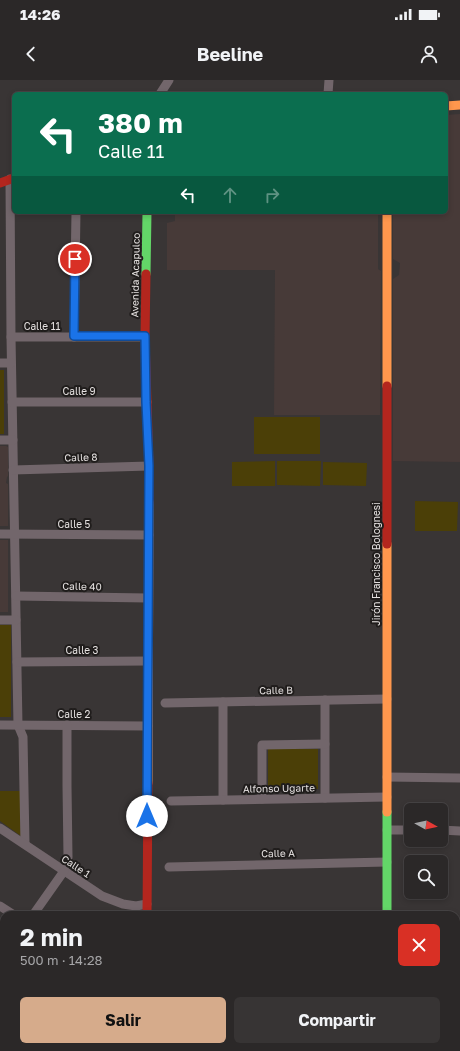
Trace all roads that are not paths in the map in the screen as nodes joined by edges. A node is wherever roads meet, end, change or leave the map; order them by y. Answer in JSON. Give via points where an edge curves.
{"nodes":[{"id":1,"x":169,"y":80,"type":"edge"},
{"id":2,"x":329,"y":80,"type":"edge"},
{"id":3,"x":161,"y":92,"type":"edge"},
{"id":4,"x":328,"y":92,"type":"edge"},
{"id":5,"x":460,"y":105,"type":"edge"},
{"id":6,"x":448,"y":106,"type":"edge"},
{"id":7,"x":12,"y":179,"type":"edge"},
{"id":8,"x":0,"y":183,"type":"edge"},
{"id":9,"x":12,"y":190,"type":"edge"},
{"id":10,"x":0,"y":194,"type":"edge"},
{"id":11,"x":76,"y":214,"type":"edge"},
{"id":12,"x":147,"y":214,"type":"edge"},
{"id":13,"x":387,"y":214,"type":"edge"},
{"id":14,"x":74,"y":336,"type":"junction"},
{"id":15,"x":145,"y":336,"type":"junction"},
{"id":16,"x":11,"y":337,"type":"junction"},
{"id":17,"x":0,"y":363,"type":"edge"},
{"id":18,"x":11,"y":363,"type":"junction"},
{"id":19,"x":12,"y":402,"type":"junction"},
{"id":20,"x":146,"y":402,"type":"junction"},
{"id":21,"x":0,"y":440,"type":"edge"},
{"id":22,"x":13,"y":440,"type":"junction"},
{"id":23,"x":149,"y":466,"type":"junction"},
{"id":24,"x":13,"y":470,"type":"junction"},
{"id":25,"x":0,"y":534,"type":"edge"},
{"id":26,"x":14,"y":534,"type":"junction"},
{"id":27,"x":149,"y":535,"type":"junction"},
{"id":28,"x":16,"y":596,"type":"junction"},
{"id":29,"x":148,"y":598,"type":"junction"},
{"id":30,"x":0,"y":620,"type":"edge"},
{"id":31,"x":16,"y":620,"type":"junction"},
{"id":32,"x":148,"y":661,"type":"junction"},
{"id":33,"x":17,"y":662,"type":"junction"},
{"id":34,"x":387,"y":699,"type":"junction"},
{"id":35,"x":325,"y":700,"type":"junction"},
{"id":36,"x":223,"y":702,"type":"junction"},
{"id":37,"x":165,"y":703,"type":"dead end"},
{"id":38,"x":0,"y":725,"type":"edge"},
{"id":39,"x":18,"y":725,"type":"junction"},
{"id":40,"x":67,"y":725,"type":"junction"},
{"id":41,"x":148,"y":726,"type":"junction"},
{"id":42,"x":325,"y":744,"type":"junction"},
{"id":43,"x":387,"y":777,"type":"junction"},
{"id":44,"x":460,"y":778,"type":"edge"},
{"id":45,"x":325,"y":798,"type":"junction"},
{"id":46,"x":387,"y":798,"type":"junction"},
{"id":47,"x":262,"y":799,"type":"junction"},
{"id":48,"x":171,"y":800,"type":"dead end"},
{"id":49,"x":223,"y":800,"type":"junction"},
{"id":50,"x":0,"y":828,"type":"edge"},
{"id":51,"x":387,"y":830,"type":"junction"},
{"id":52,"x":404,"y":830,"type":"edge"},
{"id":53,"x":448,"y":830,"type":"edge"},
{"id":54,"x":460,"y":831,"type":"edge"},
{"id":55,"x":25,"y":844,"type":"junction"},
{"id":56,"x":387,"y":862,"type":"junction"},
{"id":57,"x":170,"y":867,"type":"dead end"},
{"id":58,"x":64,"y":871,"type":"junction"},
{"id":59,"x":147,"y":904,"type":"junction"},
{"id":60,"x":36,"y":911,"type":"edge"},
{"id":61,"x":147,"y":911,"type":"edge"},
{"id":62,"x":387,"y":911,"type":"edge"}],
"edges":[{"from":1,"to":3,"type":"street"},
{"from":2,"to":4,"type":"street"},
{"from":5,"to":6,"type":"street"},
{"from":7,"to":8,"type":"street"},
{"from":7,"to":9,"type":"street"},
{"from":9,"to":10,"type":"street"},
{"from":9,"to":16,"type":"street"},
{"from":11,"to":14,"type":"street"},
{"from":12,"to":15,"type":"street","name":"Avenida Acapulco"},
{"from":13,"to":34,"type":"street","name":"Jirón Francisco Bolognesi"},
{"from":14,"to":15,"type":"street","name":"Calle 11"},
{"from":14,"to":16,"type":"street","name":"Calle 11"},
{"from":15,"to":20,"type":"street","name":"Avenida Acapulco"},
{"from":16,"to":18,"type":"street"},
{"from":17,"to":18,"type":"street"},
{"from":18,"to":19,"type":"street"},
{"from":19,"to":20,"type":"street","name":"Calle 9"},
{"from":19,"to":22,"type":"street"},
{"from":20,"to":23,"type":"street","name":"Avenida Acapulco"},
{"from":21,"to":22,"type":"street"},
{"from":22,"to":24,"type":"street"},
{"from":23,"to":24,"type":"street","name":"Calle 8"},
{"from":23,"to":27,"type":"street","name":"Avenida Acapulco"},
{"from":24,"to":26,"type":"street"},
{"from":25,"to":26,"type":"street","name":"Calle 5"},
{"from":26,"to":27,"type":"street","name":"Calle 5"},
{"from":26,"to":28,"type":"street"},
{"from":27,"to":29,"type":"street","name":"Avenida Acapulco"},
{"from":28,"to":29,"type":"street","name":"Calle 40"},
{"from":28,"to":31,"type":"street"},
{"from":29,"to":32,"type":"street","name":"Avenida Acapulco"},
{"from":30,"to":31,"type":"street"},
{"from":31,"to":33,"type":"street"},
{"from":32,"to":33,"type":"street","name":"Calle 3"},
{"from":32,"to":41,"type":"street","name":"Avenida Acapulco"},
{"from":33,"to":39,"type":"street"},
{"from":34,"to":35,"type":"street","name":"Calle B"},
{"from":34,"to":43,"type":"street","name":"Jirón Francisco Bolognesi"},
{"from":35,"to":36,"type":"street","name":"Calle B"},
{"from":35,"to":42,"type":"street"},
{"from":36,"to":37,"type":"street","name":"Calle B"},
{"from":36,"to":49,"type":"street"},
{"from":38,"to":39,"type":"street","name":"Calle 2"},
{"from":39,"to":40,"type":"street","name":"Calle 2"},
{"from":39,"to":55,"type":"street","via":[[22,736]]},
{"from":40,"to":41,"type":"street","name":"Calle 2"},
{"from":40,"to":58,"type":"street","via":[[68,850]]},
{"from":41,"to":59,"type":"street","name":"Avenida Acapulco"},
{"from":42,"to":45,"type":"street"},
{"from":42,"to":47,"type":"street","via":[[262,745]]},
{"from":43,"to":44,"type":"street"},
{"from":43,"to":46,"type":"street","name":"Jirón Francisco Bolognesi"},
{"from":45,"to":46,"type":"street","name":"Alfonso Ugarte"},
{"from":45,"to":47,"type":"street","name":"Alfonso Ugarte"},
{"from":46,"to":51,"type":"street","name":"Jirón Francisco Bolognesi"},
{"from":47,"to":49,"type":"street","name":"Alfonso Ugarte"},
{"from":48,"to":49,"type":"street","name":"Alfonso Ugarte"},
{"from":50,"to":55,"type":"street","name":"Calle 1"},
{"from":51,"to":52,"type":"street"},
{"from":51,"to":56,"type":"street","name":"Jirón Francisco Bolognesi"},
{"from":53,"to":54,"type":"street"},
{"from":55,"to":58,"type":"street","name":"Calle 1"},
{"from":56,"to":57,"type":"street","name":"Calle A"},
{"from":56,"to":62,"type":"street","name":"Jirón Francisco Bolognesi"},
{"from":58,"to":59,"type":"street","name":"Calle 1","via":[[112,900],[136,906]]},
{"from":58,"to":60,"type":"street"},
{"from":59,"to":61,"type":"street","name":"Avenida Acapulco"}]}
